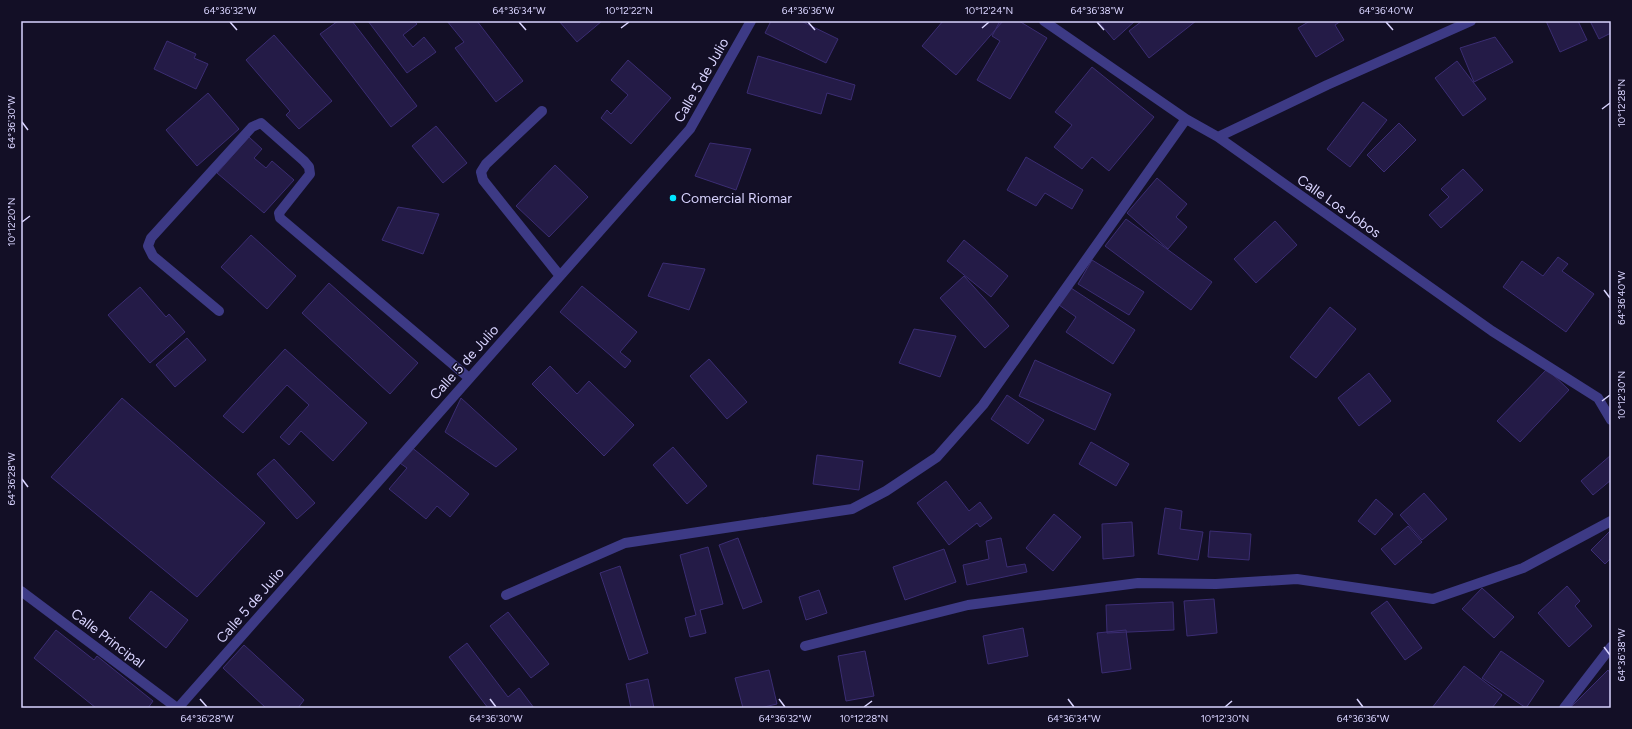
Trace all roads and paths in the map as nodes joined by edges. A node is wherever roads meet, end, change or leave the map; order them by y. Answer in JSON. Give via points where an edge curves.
{"nodes":[{"id":1,"x":751,"y":21,"type":"edge"},
{"id":2,"x":1044,"y":21,"type":"edge"},
{"id":3,"x":1471,"y":21,"type":"edge"},
{"id":4,"x":542,"y":111,"type":"dead end"},
{"id":5,"x":1186,"y":120,"type":"junction"},
{"id":6,"x":1218,"y":137,"type":"junction"},
{"id":7,"x":560,"y":276,"type":"junction"},
{"id":8,"x":219,"y":311,"type":"dead end"},
{"id":9,"x":469,"y":378,"type":"junction"},
{"id":10,"x":1611,"y":420,"type":"edge"},
{"id":11,"x":1611,"y":522,"type":"edge"},
{"id":12,"x":21,"y":591,"type":"edge"},
{"id":13,"x":506,"y":595,"type":"dead end"},
{"id":14,"x":804,"y":646,"type":"dead end"},
{"id":15,"x":1611,"y":647,"type":"edge"},
{"id":16,"x":178,"y":708,"type":"edge"},
{"id":17,"x":1564,"y":708,"type":"edge"}],
"edges":[{"from":1,"to":7,"type":"street","name":"Calle 5 de Julio","via":[[690,129]]},
{"from":2,"to":5,"type":"street","name":"Calle Los Jobos"},
{"from":3,"to":6,"type":"street"},
{"from":4,"to":7,"type":"street","via":[[486,164],[481,172],[483,180]]},
{"from":5,"to":6,"type":"street","name":"Calle Los Jobos"},
{"from":5,"to":13,"type":"street","via":[[982,406],[937,457],[886,491],[852,509],[625,543]]},
{"from":6,"to":10,"type":"street","name":"Calle Los Jobos","via":[[1492,330],[1598,398]]},
{"from":7,"to":9,"type":"street","name":"Calle 5 de Julio"},
{"from":8,"to":9,"type":"street","via":[[153,256],[148,246],[150,238],[246,133],[261,123],[310,167],[310,174],[279,213],[280,218]]},
{"from":9,"to":16,"type":"street","name":"Calle 5 de Julio"},
{"from":11,"to":14,"type":"street","via":[[1523,568],[1433,599],[1297,579],[1216,584],[1138,583],[968,605]]},
{"from":12,"to":16,"type":"street","name":"Calle Principal"},
{"from":15,"to":17,"type":"street"}]}
